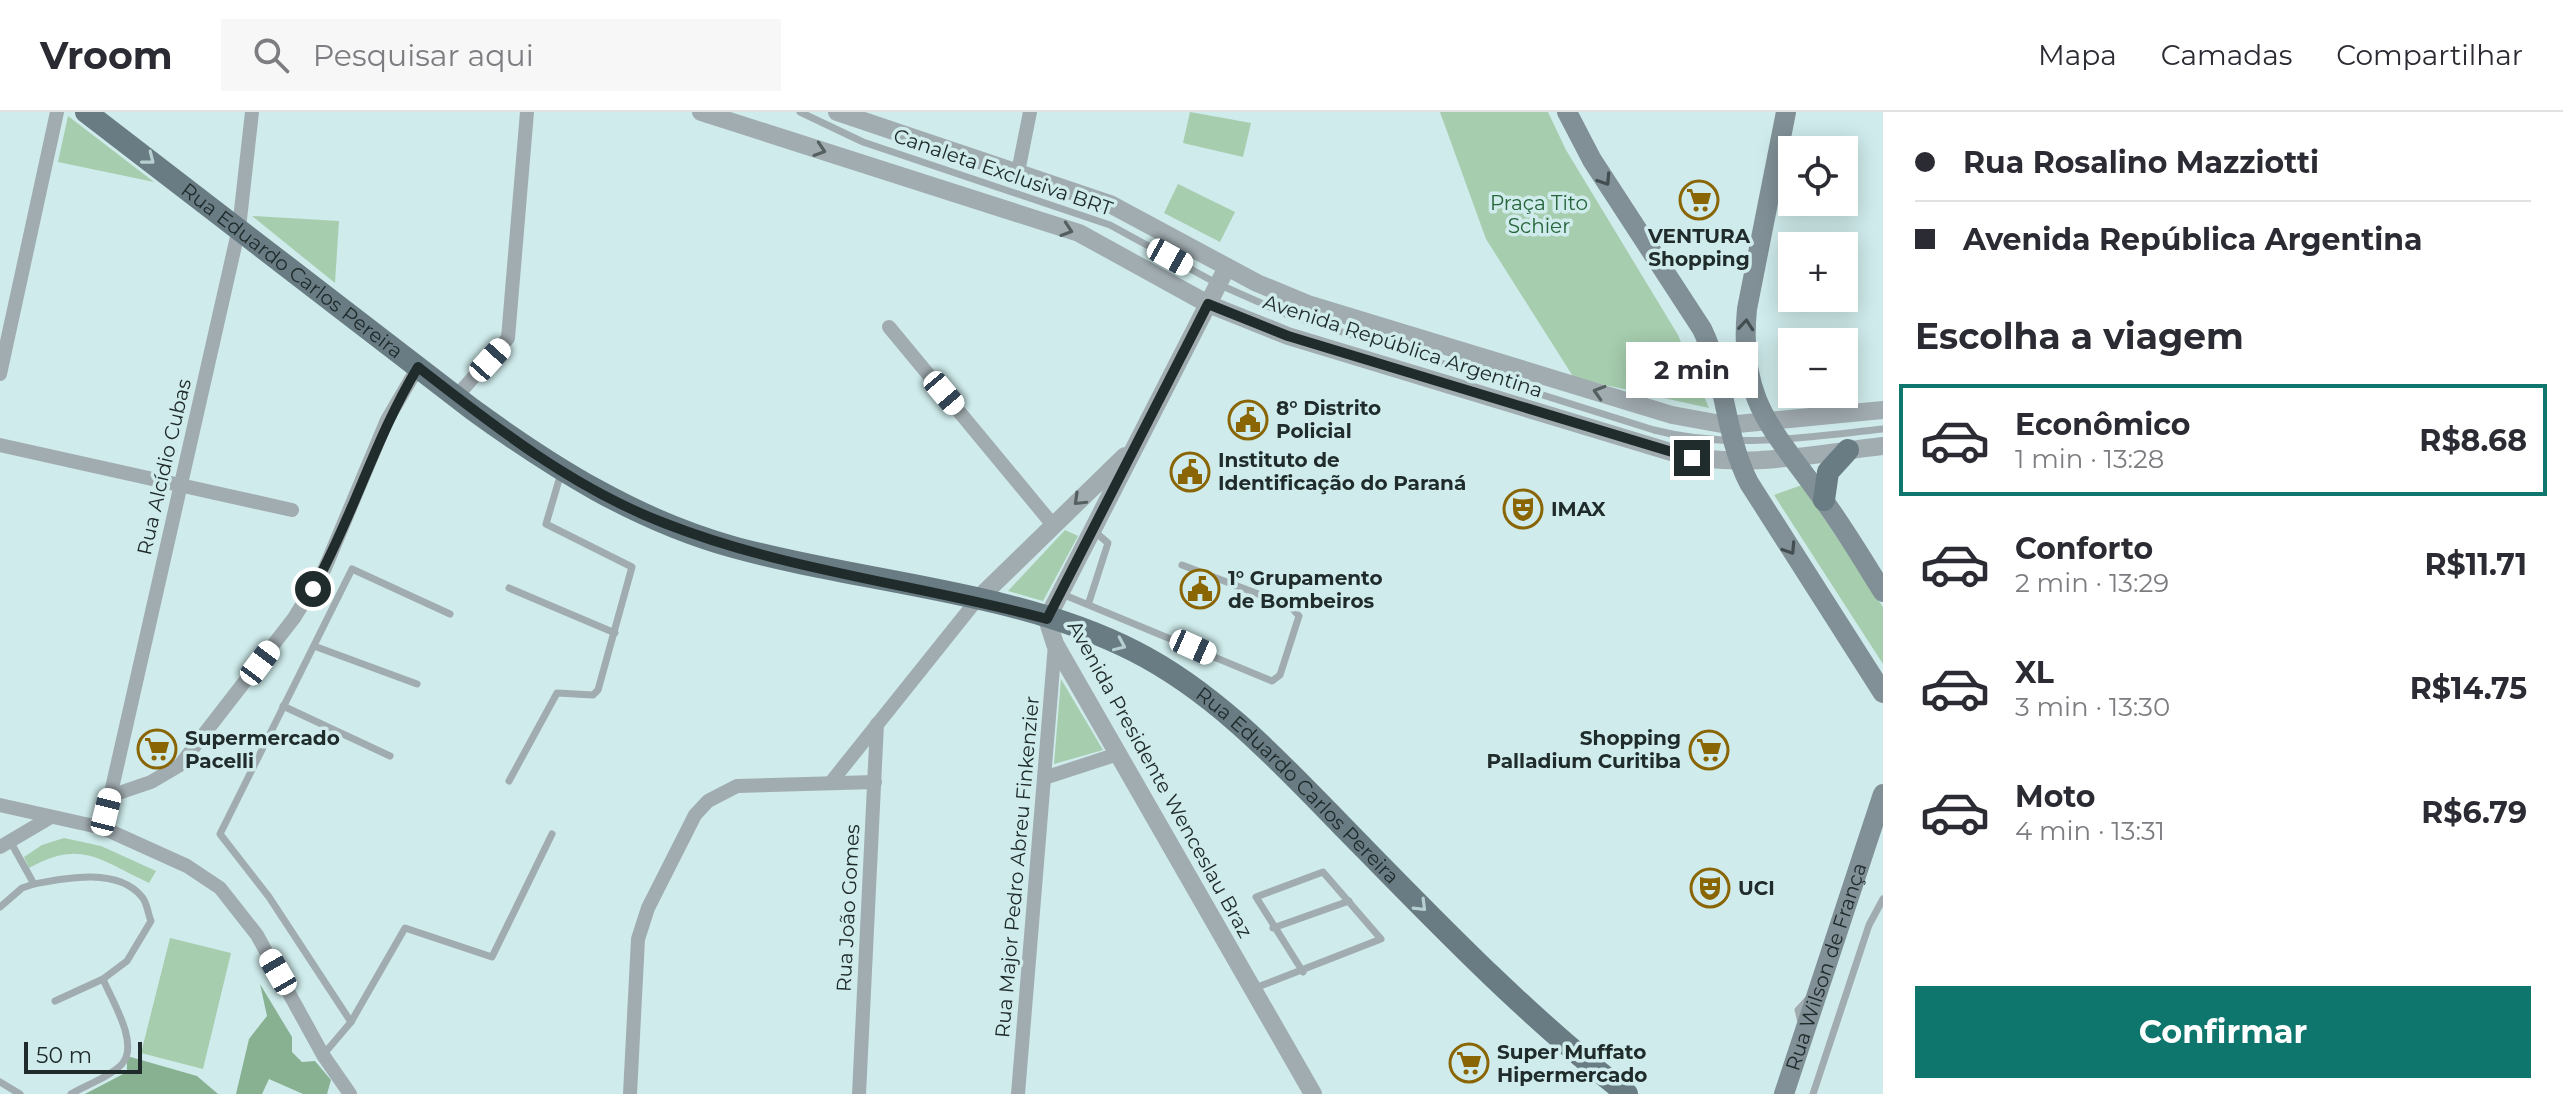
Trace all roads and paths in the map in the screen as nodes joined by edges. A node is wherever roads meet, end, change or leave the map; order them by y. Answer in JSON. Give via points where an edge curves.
{"nodes":[{"id":1,"x":57,"y":112,"type":"edge"},
{"id":2,"x":86,"y":112,"type":"edge"},
{"id":3,"x":252,"y":112,"type":"edge"},
{"id":4,"x":527,"y":112,"type":"edge"},
{"id":5,"x":701,"y":112,"type":"edge"},
{"id":6,"x":800,"y":112,"type":"edge"},
{"id":7,"x":837,"y":112,"type":"edge"},
{"id":8,"x":1030,"y":112,"type":"edge"},
{"id":9,"x":1567,"y":112,"type":"edge"},
{"id":10,"x":1786,"y":112,"type":"edge"},
{"id":11,"x":1018,"y":172,"type":"junction"},
{"id":12,"x":239,"y":228,"type":"junction"},
{"id":13,"x":1222,"y":275,"type":"junction"},
{"id":14,"x":1208,"y":304,"type":"junction"},
{"id":15,"x":889,"y":327,"type":"dead end"},
{"id":16,"x":418,"y":367,"type":"junction"},
{"id":17,"x":0,"y":374,"type":"edge"},
{"id":18,"x":456,"y":397,"type":"junction"},
{"id":19,"x":1883,"y":410,"type":"edge"},
{"id":20,"x":1766,"y":423,"type":"junction"},
{"id":21,"x":1883,"y":429,"type":"edge"},
{"id":22,"x":1730,"y":433,"type":"junction"},
{"id":23,"x":0,"y":445,"type":"edge"},
{"id":24,"x":1135,"y":446,"type":"junction"},
{"id":25,"x":1883,"y":446,"type":"edge"},
{"id":26,"x":1785,"y":448,"type":"junction"},
{"id":27,"x":1848,"y":450,"type":"junction"},
{"id":28,"x":1739,"y":464,"type":"junction"},
{"id":29,"x":562,"y":471,"type":"junction"},
{"id":30,"x":180,"y":485,"type":"junction"},
{"id":31,"x":1824,"y":500,"type":"junction"},
{"id":32,"x":292,"y":510,"type":"dead end"},
{"id":33,"x":1053,"y":525,"type":"junction"},
{"id":34,"x":1093,"y":530,"type":"junction"},
{"id":35,"x":1182,"y":565,"type":"dead end"},
{"id":36,"x":509,"y":588,"type":"dead end"},
{"id":37,"x":1883,"y":592,"type":"edge"},
{"id":38,"x":1060,"y":593,"type":"junction"},
{"id":39,"x":976,"y":601,"type":"junction"},
{"id":40,"x":1089,"y":602,"type":"junction"},
{"id":41,"x":450,"y":614,"type":"dead end"},
{"id":42,"x":1047,"y":619,"type":"junction"},
{"id":43,"x":615,"y":633,"type":"junction"},
{"id":44,"x":1055,"y":644,"type":"junction"},
{"id":45,"x":314,"y":646,"type":"junction"},
{"id":46,"x":417,"y":684,"type":"dead end"},
{"id":47,"x":1883,"y":693,"type":"edge"},
{"id":48,"x":283,"y":706,"type":"junction"},
{"id":49,"x":877,"y":724,"type":"junction"},
{"id":50,"x":1118,"y":754,"type":"junction"},
{"id":51,"x":390,"y":756,"type":"dead end"},
{"id":52,"x":1044,"y":778,"type":"junction"},
{"id":53,"x":509,"y":781,"type":"dead end"},
{"id":54,"x":832,"y":781,"type":"junction"},
{"id":55,"x":875,"y":782,"type":"junction"},
{"id":56,"x":1883,"y":794,"type":"edge"},
{"id":57,"x":110,"y":796,"type":"junction"},
{"id":58,"x":0,"y":805,"type":"edge"},
{"id":59,"x":51,"y":817,"type":"junction"},
{"id":60,"x":103,"y":828,"type":"junction"},
{"id":61,"x":552,"y":834,"type":"dead end"},
{"id":62,"x":5,"y":844,"type":"edge"},
{"id":63,"x":34,"y":884,"type":"junction"},
{"id":64,"x":1883,"y":899,"type":"edge"},
{"id":65,"x":1349,"y":901,"type":"junction"},
{"id":66,"x":0,"y":907,"type":"edge"},
{"id":67,"x":1273,"y":928,"type":"junction"},
{"id":68,"x":1303,"y":972,"type":"junction"},
{"id":69,"x":103,"y":979,"type":"junction"},
{"id":70,"x":1253,"y":988,"type":"junction"},
{"id":71,"x":55,"y":1001,"type":"dead end"},
{"id":72,"x":351,"y":1022,"type":"junction"},
{"id":73,"x":323,"y":1055,"type":"junction"},
{"id":74,"x":0,"y":1082,"type":"edge"},
{"id":75,"x":347,"y":1093,"type":"edge"},
{"id":76,"x":20,"y":1094,"type":"edge"},
{"id":77,"x":71,"y":1094,"type":"edge"},
{"id":78,"x":630,"y":1094,"type":"edge"},
{"id":79,"x":859,"y":1094,"type":"edge"},
{"id":80,"x":1018,"y":1094,"type":"edge"},
{"id":81,"x":1313,"y":1094,"type":"edge"},
{"id":82,"x":1627,"y":1094,"type":"edge"},
{"id":83,"x":1784,"y":1094,"type":"edge"},
{"id":84,"x":1813,"y":1094,"type":"edge"}],
"edges":[{"from":1,"to":17,"type":"street"},
{"from":2,"to":12,"type":"main road","name":"Rua Eduardo Carlos Pereira","one_way":true},
{"from":3,"to":12,"type":"street","name":"Rua Alcídio Cubas"},
{"from":4,"to":18,"type":"street","via":[[508,338]]},
{"from":5,"to":14,"type":"street","name":"Avenida República Argentina","one_way":true,"via":[[1079,233]]},
{"from":6,"to":13,"type":"lane","name":"Canaleta Exclusiva BRT","via":[[853,138],[1097,219]]},
{"from":7,"to":11,"type":"street","name":"Avenida República Argentina"},
{"from":8,"to":11,"type":"street"},
{"from":9,"to":22,"type":"main road","one_way":true,"via":[[1592,160],[1702,329],[1714,358]]},
{"from":20,"to":10,"type":"main road","one_way":true,"via":[[1750,381],[1745,337]]},
{"from":11,"to":13,"type":"street","name":"Avenida República Argentina","via":[[1110,204]]},
{"from":12,"to":16,"type":"main road","name":"Rua Eduardo Carlos Pereira"},
{"from":12,"to":30,"type":"street","name":"Rua Alcídio Cubas"},
{"from":13,"to":14,"type":"street","name":"Avenida Presidente Wenceslau Braz"},
{"from":13,"to":22,"type":"street","name":"Avenida República Argentina"},
{"from":14,"to":24,"type":"street","name":"Avenida Presidente Wenceslau Braz"},
{"from":14,"to":28,"type":"street","name":"Avenida República Argentina","via":[[1288,336],[1436,382],[1674,453]]},
{"from":15,"to":33,"type":"street"},
{"from":16,"to":18,"type":"main road","name":"Rua Eduardo Carlos Pereira"},
{"from":16,"to":57,"type":"street","via":[[387,420],[325,568],[294,618],[180,765]]},
{"from":18,"to":29,"type":"main road","name":"Rua Eduardo Carlos Pereira"},
{"from":19,"to":20,"type":"street","name":"Avenida República Argentina"},
{"from":20,"to":22,"type":"street","name":"Avenida República Argentina"},
{"from":20,"to":26,"type":"main road"},
{"from":21,"to":26,"type":"lane"},
{"from":22,"to":26,"type":"lane"},
{"from":22,"to":28,"type":"main road"},
{"from":23,"to":30,"type":"street"},
{"from":24,"to":33,"type":"street","one_way":true},
{"from":24,"to":34,"type":"street","name":"Avenida Presidente Wenceslau Braz"},
{"from":25,"to":27,"type":"street","name":"Avenida República Argentina"},
{"from":26,"to":27,"type":"street","name":"Avenida República Argentina"},
{"from":26,"to":28,"type":"street","name":"Avenida República Argentina"},
{"from":26,"to":31,"type":"main road"},
{"from":27,"to":31,"type":"main road","via":[[1828,472]]},
{"from":28,"to":47,"type":"main road","one_way":true},
{"from":29,"to":39,"type":"main road","name":"Rua Eduardo Carlos Pereira","via":[[700,537]]},
{"from":29,"to":43,"type":"lane","via":[[546,524],[632,567]]},
{"from":30,"to":32,"type":"street"},
{"from":30,"to":57,"type":"street","name":"Rua Alcídio Cubas"},
{"from":31,"to":37,"type":"main road"},
{"from":33,"to":39,"type":"street"},
{"from":34,"to":38,"type":"street","name":"Avenida Presidente Wenceslau Braz"},
{"from":34,"to":40,"type":"lane","via":[[1108,543]]},
{"from":35,"to":40,"type":"lane","via":[[1290,606],[1299,616],[1280,675],[1272,681]]},
{"from":36,"to":43,"type":"lane"},
{"from":38,"to":40,"type":"lane"},
{"from":38,"to":42,"type":"street","name":"Avenida Presidente Wenceslau Braz"},
{"from":39,"to":42,"type":"main road","name":"Rua Eduardo Carlos Pereira"},
{"from":39,"to":49,"type":"street"},
{"from":41,"to":45,"type":"lane","via":[[352,569]]},
{"from":42,"to":44,"type":"street","name":"Avenida Presidente Wenceslau Braz"},
{"from":42,"to":82,"type":"main road","name":"Rua Eduardo Carlos Pereira","one_way":true,"via":[[1134,651],[1224,712],[1494,980]]},
{"from":43,"to":53,"type":"lane","via":[[598,690],[593,695],[557,693]]},
{"from":44,"to":50,"type":"street","name":"Avenida Presidente Wenceslau Braz"},
{"from":44,"to":52,"type":"street","name":"Rua Major Pedro Abreu Finkenzier"},
{"from":45,"to":46,"type":"lane"},
{"from":45,"to":48,"type":"lane"},
{"from":48,"to":51,"type":"lane"},
{"from":48,"to":72,"type":"lane","via":[[220,834],[269,897]]},
{"from":49,"to":54,"type":"street"},
{"from":49,"to":55,"type":"street","name":"Rua João Gomes"},
{"from":50,"to":52,"type":"street"},
{"from":50,"to":70,"type":"street","name":"Avenida Presidente Wenceslau Braz"},
{"from":52,"to":80,"type":"street","name":"Rua Major Pedro Abreu Finkenzier"},
{"from":54,"to":55,"type":"street"},
{"from":54,"to":78,"type":"street","via":[[737,786],[714,796],[695,815],[638,939]]},
{"from":55,"to":79,"type":"street","name":"Rua João Gomes"},
{"from":56,"to":83,"type":"main road","name":"Rua Wilson de França"},
{"from":57,"to":60,"type":"street","name":"Rua Alcídio Cubas"},
{"from":58,"to":59,"type":"street"},
{"from":59,"to":60,"type":"street"},
{"from":59,"to":62,"type":"street"},
{"from":60,"to":73,"type":"street","via":[[187,866],[220,888],[257,935]]},
{"from":61,"to":72,"type":"lane","via":[[492,957],[405,928]]},
{"from":62,"to":63,"type":"lane"},
{"from":63,"to":66,"type":"lane"},
{"from":63,"to":69,"type":"lane","via":[[73,877],[116,880],[143,897],[151,921],[127,961]]},
{"from":64,"to":84,"type":"lane","via":[[1869,925]]},
{"from":65,"to":67,"type":"lane"},
{"from":65,"to":67,"type":"lane","via":[[1323,872],[1256,897]]},
{"from":65,"to":68,"type":"lane","via":[[1381,939]]},
{"from":67,"to":68,"type":"lane"},
{"from":68,"to":70,"type":"lane"},
{"from":69,"to":71,"type":"lane"},
{"from":69,"to":77,"type":"lane","via":[[128,1051],[122,1064]]},
{"from":70,"to":81,"type":"street","name":"Avenida Presidente Wenceslau Braz"},
{"from":72,"to":73,"type":"lane"},
{"from":73,"to":75,"type":"street"},
{"from":74,"to":76,"type":"lane"}]}
